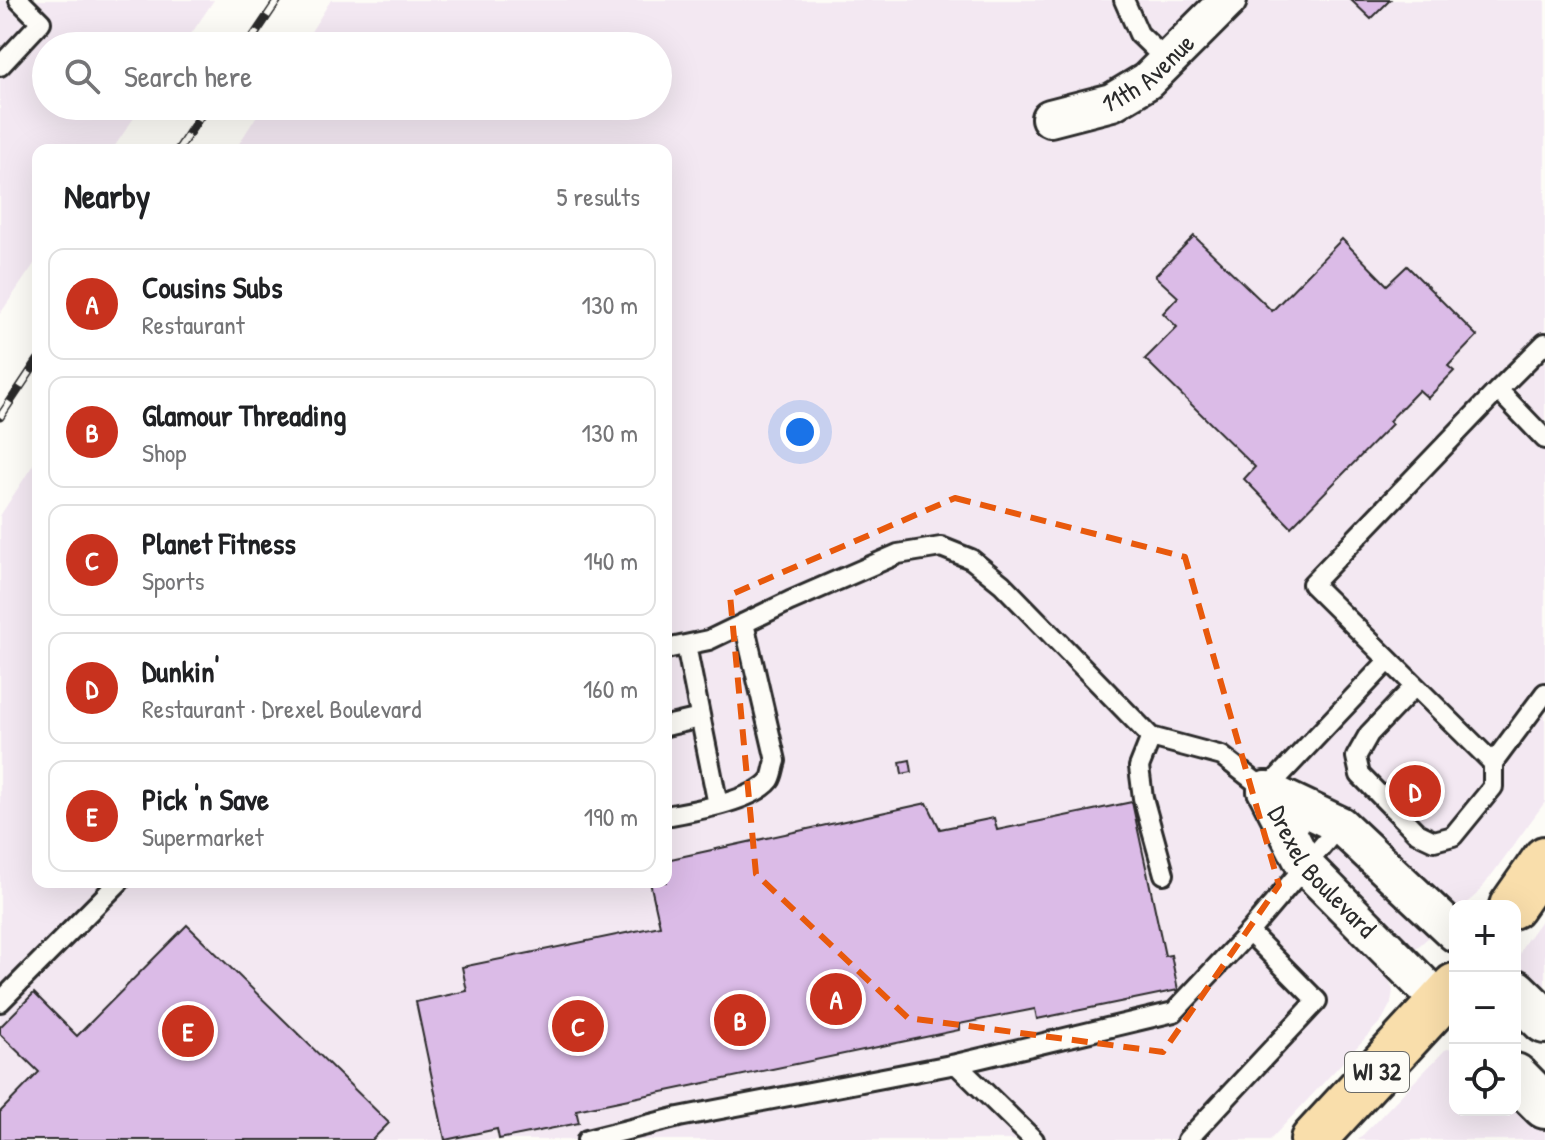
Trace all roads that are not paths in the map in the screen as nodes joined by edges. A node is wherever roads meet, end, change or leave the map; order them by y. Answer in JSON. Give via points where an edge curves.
{"nodes":[{"id":1,"x":19,"y":0,"type":"edge"},
{"id":2,"x":1124,"y":0,"type":"edge"},
{"id":3,"x":1228,"y":0,"type":"edge"},
{"id":4,"x":1167,"y":61,"type":"junction"},
{"id":5,"x":0,"y":66,"type":"edge"},
{"id":6,"x":1050,"y":118,"type":"dead end"},
{"id":7,"x":1545,"y":343,"type":"edge"},
{"id":8,"x":1498,"y":390,"type":"junction"},
{"id":9,"x":1545,"y":439,"type":"edge"},
{"id":10,"x":744,"y":623,"type":"junction"},
{"id":11,"x":686,"y":645,"type":"junction"},
{"id":12,"x":672,"y":648,"type":"edge"},
{"id":13,"x":1388,"y":661,"type":"junction"},
{"id":14,"x":1414,"y":687,"type":"junction"},
{"id":15,"x":1545,"y":693,"type":"edge"},
{"id":16,"x":700,"y":718,"type":"junction"},
{"id":17,"x":672,"y":725,"type":"edge"},
{"id":18,"x":1151,"y":737,"type":"junction"},
{"id":19,"x":1493,"y":763,"type":"junction"},
{"id":20,"x":1266,"y":790,"type":"junction"},
{"id":21,"x":718,"y":805,"type":"junction"},
{"id":22,"x":672,"y":815,"type":"edge"},
{"id":23,"x":1340,"y":825,"type":"junction"},
{"id":24,"x":1545,"y":859,"type":"edge"},
{"id":25,"x":1305,"y":866,"type":"junction"},
{"id":26,"x":1164,"y":874,"type":"dead end"},
{"id":27,"x":113,"y":888,"type":"edge"},
{"id":28,"x":1522,"y":901,"type":"edge"},
{"id":29,"x":1449,"y":927,"type":"edge"},
{"id":30,"x":1249,"y":932,"type":"junction"},
{"id":31,"x":1521,"y":998,"type":"edge"},
{"id":32,"x":1449,"y":1000,"type":"edge"},
{"id":33,"x":0,"y":1002,"type":"edge"},
{"id":34,"x":1449,"y":1004,"type":"edge"},
{"id":35,"x":1545,"y":1021,"type":"edge"},
{"id":36,"x":956,"y":1064,"type":"junction"},
{"id":37,"x":1521,"y":1082,"type":"edge"},
{"id":38,"x":1545,"y":1106,"type":"edge"},
{"id":39,"x":587,"y":1140,"type":"edge"},
{"id":40,"x":1034,"y":1140,"type":"edge"},
{"id":41,"x":1187,"y":1140,"type":"edge"},
{"id":42,"x":1313,"y":1140,"type":"edge"}],
"edges":[{"from":1,"to":5,"type":"lane","via":[[41,22]]},
{"from":2,"to":4,"type":"lane","via":[[1139,34]]},
{"from":3,"to":4,"type":"street","name":"11th Avenue"},
{"from":4,"to":6,"type":"street","name":"11th Avenue","via":[[1147,81],[1112,102]]},
{"from":7,"to":8,"type":"lane"},
{"from":8,"to":9,"type":"lane"},
{"from":8,"to":13,"type":"lane","via":[[1312,584]]},
{"from":10,"to":11,"type":"lane"},
{"from":10,"to":18,"type":"lane","via":[[885,559],[941,547],[971,559],[1002,584]]},
{"from":10,"to":21,"type":"lane","via":[[776,761],[770,780]]},
{"from":11,"to":12,"type":"lane"},
{"from":11,"to":16,"type":"lane"},
{"from":13,"to":14,"type":"lane"},
{"from":13,"to":20,"type":"lane"},
{"from":14,"to":19,"type":"lane"},
{"from":14,"to":19,"type":"lane","via":[[1369,734],[1356,757],[1360,775],[1417,833],[1434,841],[1453,836],[1493,787]]},
{"from":15,"to":19,"type":"lane"},
{"from":16,"to":17,"type":"lane"},
{"from":16,"to":21,"type":"lane"},
{"from":18,"to":20,"type":"lane","via":[[1222,756]]},
{"from":18,"to":26,"type":"lane","via":[[1139,767]]},
{"from":20,"to":23,"type":"street","name":"Drexel Boulevard"},
{"from":20,"to":25,"type":"street","name":"Drexel Boulevard"},
{"from":21,"to":22,"type":"lane"},
{"from":23,"to":25,"type":"lane"},
{"from":23,"to":29,"type":"street","name":"Drexel Boulevard"},
{"from":24,"to":28,"type":"main road"},
{"from":25,"to":30,"type":"lane"},
{"from":25,"to":32,"type":"street","name":"Drexel Boulevard"},
{"from":27,"to":33,"type":"lane"},
{"from":30,"to":36,"type":"lane","via":[[1174,1012]]},
{"from":30,"to":41,"type":"lane","via":[[1317,1001]]},
{"from":31,"to":35,"type":"street"},
{"from":34,"to":42,"type":"main road","number":"WI 32"},
{"from":36,"to":39,"type":"lane"},
{"from":36,"to":40,"type":"lane"},
{"from":37,"to":38,"type":"street"}]}
